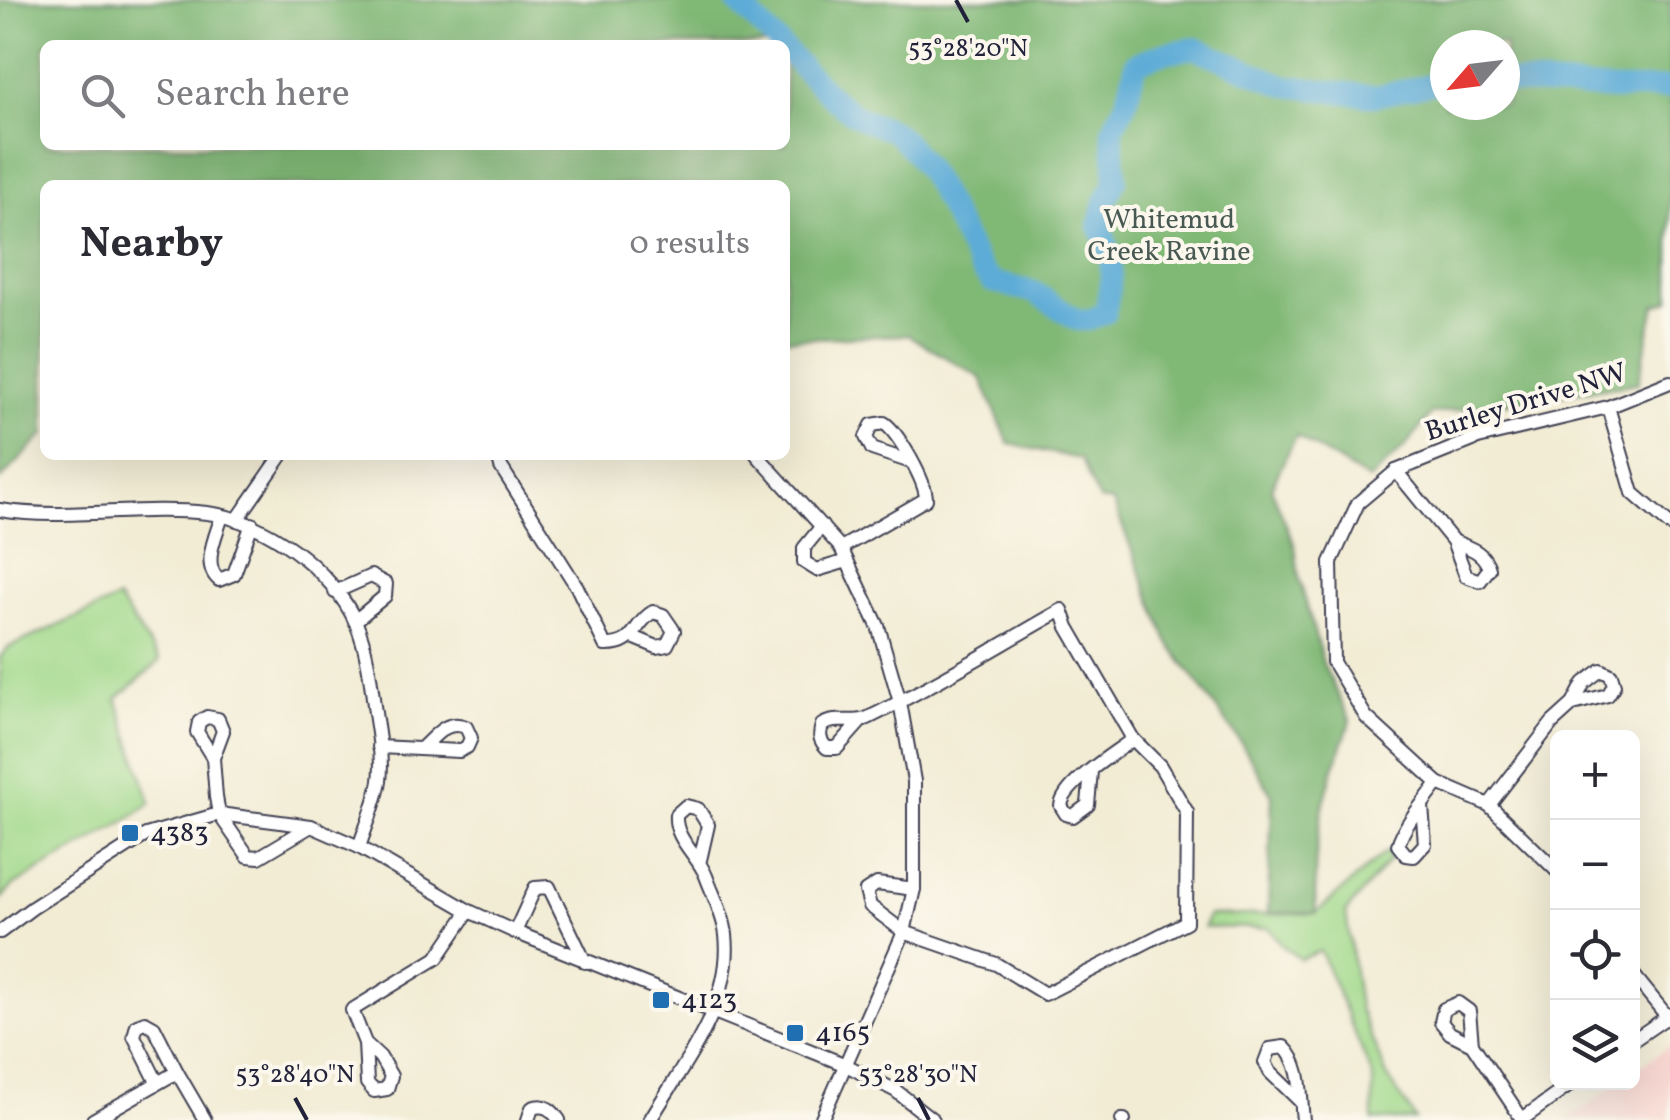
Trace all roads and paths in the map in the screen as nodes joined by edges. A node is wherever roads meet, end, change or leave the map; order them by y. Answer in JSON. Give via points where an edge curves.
{"nodes":[{"id":1,"x":1670,"y":382,"type":"edge"},
{"id":2,"x":1608,"y":407,"type":"junction"},
{"id":3,"x":279,"y":460,"type":"edge"},
{"id":4,"x":499,"y":460,"type":"edge"},
{"id":5,"x":762,"y":460,"type":"edge"},
{"id":6,"x":911,"y":462,"type":"dead end"},
{"id":7,"x":1396,"y":471,"type":"junction"},
{"id":8,"x":0,"y":510,"type":"edge"},
{"id":9,"x":222,"y":516,"type":"junction"},
{"id":10,"x":237,"y":520,"type":"junction"},
{"id":11,"x":252,"y":524,"type":"junction"},
{"id":12,"x":1670,"y":525,"type":"edge"},
{"id":13,"x":822,"y":526,"type":"junction"},
{"id":14,"x":1453,"y":541,"type":"dead end"},
{"id":15,"x":844,"y":554,"type":"junction"},
{"id":16,"x":335,"y":592,"type":"junction"},
{"id":17,"x":355,"y":621,"type":"junction"},
{"id":18,"x":633,"y":638,"type":"dead end"},
{"id":19,"x":900,"y":702,"type":"junction"},
{"id":20,"x":1573,"y":704,"type":"dead end"},
{"id":21,"x":860,"y":722,"type":"dead end"},
{"id":22,"x":1133,"y":739,"type":"junction"},
{"id":23,"x":380,"y":747,"type":"junction"},
{"id":24,"x":422,"y":748,"type":"dead end"},
{"id":25,"x":213,"y":758,"type":"dead end"},
{"id":26,"x":1091,"y":770,"type":"dead end"},
{"id":27,"x":1438,"y":782,"type":"junction"},
{"id":28,"x":1489,"y":805,"type":"junction"},
{"id":29,"x":1422,"y":806,"type":"dead end"},
{"id":30,"x":219,"y":814,"type":"junction"},
{"id":31,"x":312,"y":826,"type":"junction"},
{"id":32,"x":359,"y":848,"type":"junction"},
{"id":33,"x":700,"y":860,"type":"dead end"},
{"id":34,"x":1550,"y":864,"type":"edge"},
{"id":35,"x":914,"y":888,"type":"junction"},
{"id":36,"x":470,"y":911,"type":"junction"},
{"id":37,"x":0,"y":932,"type":"edge"},
{"id":38,"x":515,"y":932,"type":"junction"},
{"id":39,"x":904,"y":932,"type":"junction"},
{"id":40,"x":586,"y":962,"type":"junction"},
{"id":41,"x":1640,"y":983,"type":"edge"},
{"id":42,"x":712,"y":1014,"type":"junction"},
{"id":43,"x":1669,"y":1017,"type":"edge"},
{"id":44,"x":1640,"y":1036,"type":"edge"},
{"id":45,"x":365,"y":1043,"type":"dead end"},
{"id":46,"x":1472,"y":1044,"type":"dead end"},
{"id":47,"x":846,"y":1065,"type":"junction"},
{"id":48,"x":177,"y":1072,"type":"junction"},
{"id":49,"x":156,"y":1082,"type":"junction"},
{"id":50,"x":1563,"y":1090,"type":"edge"},
{"id":51,"x":1300,"y":1102,"type":"dead end"},
{"id":52,"x":93,"y":1120,"type":"edge"},
{"id":53,"x":205,"y":1120,"type":"edge"},
{"id":54,"x":528,"y":1120,"type":"edge"},
{"id":55,"x":559,"y":1120,"type":"edge"},
{"id":56,"x":650,"y":1120,"type":"edge"},
{"id":57,"x":820,"y":1120,"type":"edge"},
{"id":58,"x":934,"y":1120,"type":"edge"},
{"id":59,"x":1303,"y":1120,"type":"edge"},
{"id":60,"x":1521,"y":1120,"type":"edge"}],
"edges":[{"from":1,"to":2,"type":"street","name":"Burley Drive NW"},
{"from":2,"to":7,"type":"street","name":"Burley Drive NW","via":[[1478,438]]},
{"from":2,"to":12,"type":"street","via":[[1633,493]]},
{"from":3,"to":10,"type":"street"},
{"from":4,"to":18,"type":"street","via":[[606,645]]},
{"from":5,"to":13,"type":"street"},
{"from":6,"to":15,"type":"street","via":[[926,499]]},
{"from":7,"to":14,"type":"street","name":"Burley Drive NW"},
{"from":7,"to":27,"type":"street","name":"Burley Drive NW","via":[[1358,504],[1332,562],[1333,662],[1366,717]]},
{"from":8,"to":9,"type":"street"},
{"from":9,"to":10,"type":"street"},
{"from":9,"to":11,"type":"street","via":[[210,560],[219,580],[234,574]]},
{"from":10,"to":11,"type":"street"},
{"from":11,"to":16,"type":"street","via":[[300,553]]},
{"from":13,"to":15,"type":"street"},
{"from":13,"to":15,"type":"street","via":[[804,548],[804,562],[817,570]]},
{"from":15,"to":19,"type":"street","via":[[878,626]]},
{"from":16,"to":17,"type":"street"},
{"from":16,"to":17,"type":"street","via":[[370,576],[386,584],[385,596]]},
{"from":17,"to":23,"type":"street"},
{"from":19,"to":21,"type":"street"},
{"from":19,"to":22,"type":"street","via":[[1062,610]]},
{"from":19,"to":35,"type":"street","via":[[914,782]]},
{"from":20,"to":28,"type":"street"},
{"from":22,"to":26,"type":"street"},
{"from":22,"to":39,"type":"street","via":[[1160,766],[1187,812],[1186,922],[1046,994],[996,964]]},
{"from":23,"to":24,"type":"street"},
{"from":23,"to":32,"type":"street","via":[[380,781]]},
{"from":25,"to":30,"type":"street"},
{"from":27,"to":28,"type":"street","name":"Burley Drive NW"},
{"from":27,"to":29,"type":"street"},
{"from":28,"to":34,"type":"street","name":"Burley Drive NW"},
{"from":30,"to":31,"type":"street"},
{"from":30,"to":31,"type":"street","via":[[254,858]]},
{"from":30,"to":37,"type":"street","via":[[146,835]]},
{"from":31,"to":32,"type":"street"},
{"from":32,"to":36,"type":"street"},
{"from":33,"to":42,"type":"street","via":[[726,931],[726,969]]},
{"from":35,"to":39,"type":"street"},
{"from":35,"to":39,"type":"street","via":[[877,884],[866,891],[870,906]]},
{"from":36,"to":38,"type":"street"},
{"from":36,"to":45,"type":"street","via":[[437,958],[352,1010]]},
{"from":38,"to":40,"type":"street"},
{"from":38,"to":40,"type":"street","via":[[535,888],[550,887]]},
{"from":39,"to":47,"type":"street"},
{"from":40,"to":42,"type":"street"},
{"from":41,"to":43,"type":"street"},
{"from":42,"to":47,"type":"street"},
{"from":42,"to":56,"type":"street"},
{"from":43,"to":44,"type":"street"},
{"from":46,"to":60,"type":"street"},
{"from":47,"to":57,"type":"street"},
{"from":47,"to":58,"type":"street"},
{"from":48,"to":49,"type":"street"},
{"from":48,"to":49,"type":"street","via":[[154,1026],[137,1025],[134,1036]]},
{"from":48,"to":53,"type":"street"},
{"from":49,"to":52,"type":"street"},
{"from":50,"to":60,"type":"street"},
{"from":51,"to":59,"type":"street"},
{"from":54,"to":55,"type":"street","via":[[539,1106]]}]}
